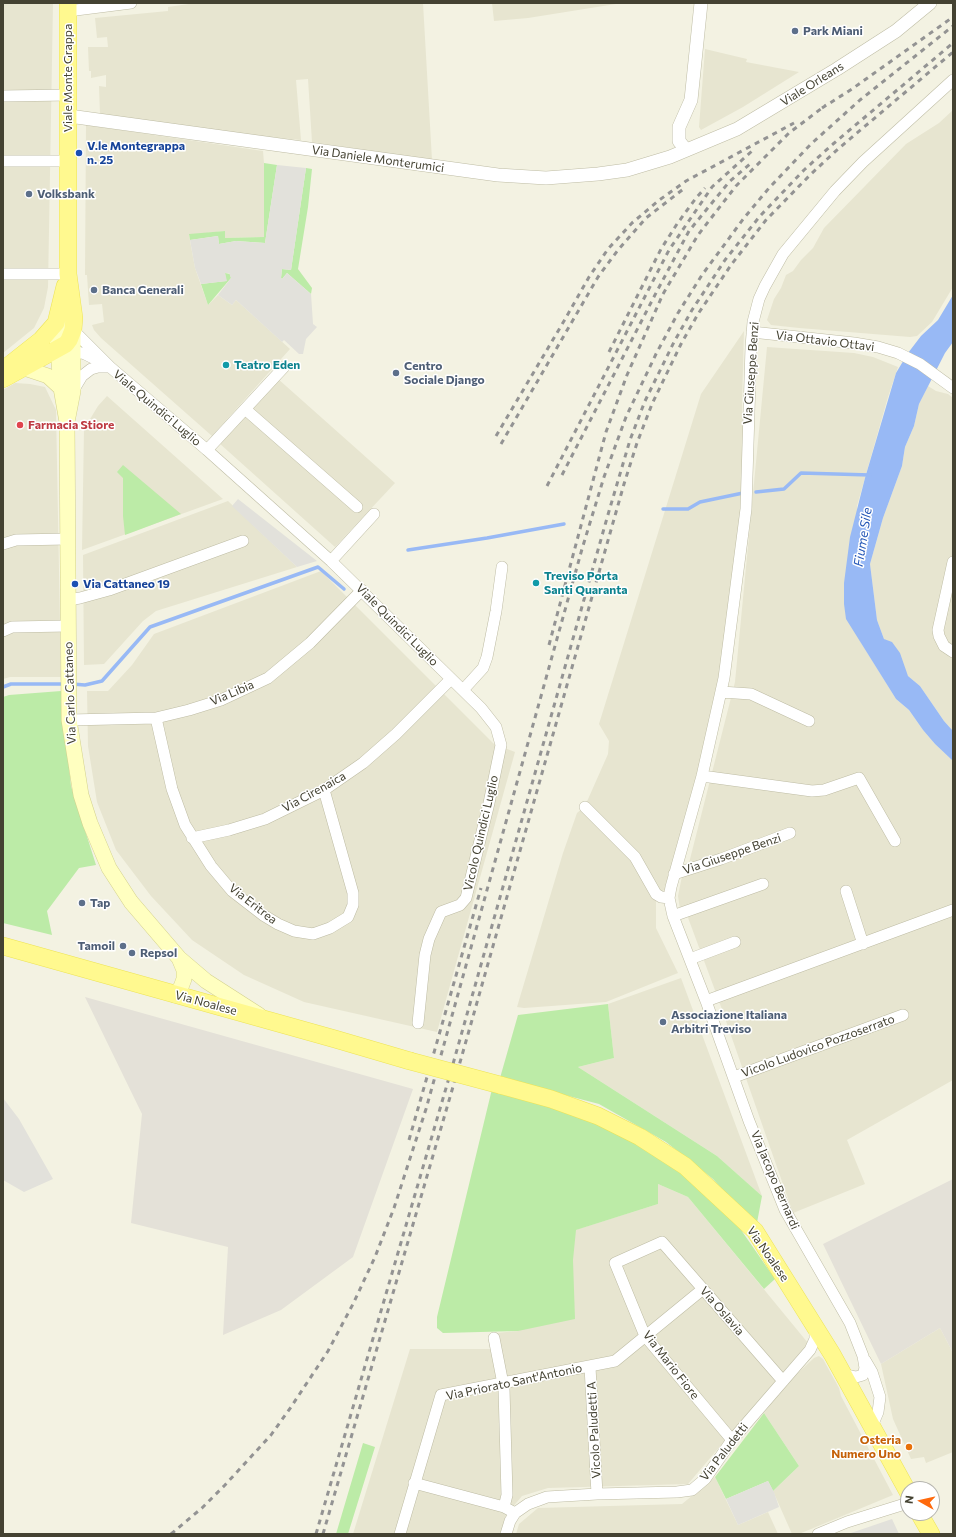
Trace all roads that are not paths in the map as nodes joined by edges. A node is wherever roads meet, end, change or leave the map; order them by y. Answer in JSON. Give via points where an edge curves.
{"nodes":[{"id":1,"x":131,"y":3,"type":"edge"},
{"id":2,"x":701,"y":3,"type":"edge"},
{"id":3,"x":930,"y":3,"type":"edge"},
{"id":4,"x":68,"y":7,"type":"edge"},
{"id":5,"x":953,"y":80,"type":"edge"},
{"id":6,"x":69,"y":95,"type":"junction"},
{"id":7,"x":3,"y":96,"type":"edge"},
{"id":8,"x":69,"y":116,"type":"junction"},
{"id":9,"x":686,"y":150,"type":"junction"},
{"id":10,"x":3,"y":161,"type":"edge"},
{"id":11,"x":69,"y":161,"type":"junction"},
{"id":12,"x":3,"y":274,"type":"edge"},
{"id":13,"x":68,"y":274,"type":"junction"},
{"id":14,"x":56,"y":323,"type":"junction"},
{"id":15,"x":73,"y":330,"type":"junction"},
{"id":16,"x":752,"y":332,"type":"junction"},
{"id":17,"x":66,"y":349,"type":"junction"},
{"id":18,"x":108,"y":366,"type":"junction"},
{"id":19,"x":284,"y":367,"type":"dead end"},
{"id":20,"x":24,"y":368,"type":"junction"},
{"id":21,"x":3,"y":370,"type":"edge"},
{"id":22,"x":3,"y":379,"type":"edge"},
{"id":23,"x":952,"y":385,"type":"edge"},
{"id":24,"x":67,"y":390,"type":"junction"},
{"id":25,"x":245,"y":409,"type":"junction"},
{"id":26,"x":208,"y":450,"type":"junction"},
{"id":27,"x":357,"y":507,"type":"dead end"},
{"id":28,"x":374,"y":514,"type":"dead end"},
{"id":29,"x":68,"y":539,"type":"junction"},
{"id":30,"x":243,"y":541,"type":"dead end"},
{"id":31,"x":3,"y":544,"type":"edge"},
{"id":32,"x":331,"y":561,"type":"junction"},
{"id":33,"x":953,"y":562,"type":"edge"},
{"id":34,"x":502,"y":567,"type":"dead end"},
{"id":35,"x":362,"y":590,"type":"junction"},
{"id":36,"x":68,"y":600,"type":"junction"},
{"id":37,"x":68,"y":626,"type":"junction"},
{"id":38,"x":3,"y":631,"type":"edge"},
{"id":39,"x":953,"y":652,"type":"edge"},
{"id":40,"x":451,"y":679,"type":"junction"},
{"id":41,"x":463,"y":690,"type":"junction"},
{"id":42,"x":721,"y":692,"type":"junction"},
{"id":43,"x":156,"y":718,"type":"junction"},
{"id":44,"x":69,"y":720,"type":"junction"},
{"id":45,"x":809,"y":721,"type":"dead end"},
{"id":46,"x":501,"y":745,"type":"joint"},
{"id":47,"x":702,"y":776,"type":"junction"},
{"id":48,"x":324,"y":790,"type":"junction"},
{"id":49,"x":586,"y":806,"type":"dead end"},
{"id":50,"x":790,"y":833,"type":"dead end"},
{"id":51,"x":192,"y":838,"type":"junction"},
{"id":52,"x":895,"y":841,"type":"dead end"},
{"id":53,"x":674,"y":874,"type":"junction"},
{"id":54,"x":763,"y":884,"type":"dead end"},
{"id":55,"x":846,"y":891,"type":"dead end"},
{"id":56,"x":669,"y":898,"type":"junction"},
{"id":57,"x":953,"y":910,"type":"edge"},
{"id":58,"x":672,"y":916,"type":"junction"},
{"id":59,"x":735,"y":942,"type":"dead end"},
{"id":60,"x":863,"y":944,"type":"junction"},
{"id":61,"x":3,"y":946,"type":"edge"},
{"id":62,"x":179,"y":958,"type":"junction"},
{"id":63,"x":690,"y":958,"type":"junction"},
{"id":64,"x":175,"y":995,"type":"junction"},
{"id":65,"x":706,"y":1001,"type":"junction"},
{"id":66,"x":903,"y":1016,"type":"dead end"},
{"id":67,"x":265,"y":1019,"type":"junction"},
{"id":68,"x":418,"y":1023,"type":"dead end"},
{"id":69,"x":734,"y":1077,"type":"junction"},
{"id":70,"x":662,"y":1242,"type":"joint"},
{"id":71,"x":703,"y":1289,"type":"junction"},
{"id":72,"x":814,"y":1326,"type":"junction"},
{"id":73,"x":645,"y":1336,"type":"junction"},
{"id":74,"x":494,"y":1338,"type":"dead end"},
{"id":75,"x":863,"y":1356,"type":"junction"},
{"id":76,"x":590,"y":1367,"type":"junction"},
{"id":77,"x":843,"y":1374,"type":"junction"},
{"id":78,"x":783,"y":1381,"type":"junction"},
{"id":79,"x":503,"y":1384,"type":"junction"},
{"id":80,"x":872,"y":1426,"type":"junction"},
{"id":81,"x":732,"y":1440,"type":"junction"},
{"id":82,"x":902,"y":1481,"type":"edge"},
{"id":83,"x":414,"y":1483,"type":"junction"},
{"id":84,"x":597,"y":1494,"type":"junction"},
{"id":85,"x":900,"y":1505,"type":"edge"},
{"id":86,"x":504,"y":1507,"type":"junction"},
{"id":87,"x":515,"y":1513,"type":"junction"},
{"id":88,"x":924,"y":1521,"type":"edge"},
{"id":89,"x":400,"y":1534,"type":"edge"},
{"id":90,"x":506,"y":1534,"type":"edge"},
{"id":91,"x":818,"y":1534,"type":"edge"},
{"id":92,"x":931,"y":1534,"type":"edge"}],
"edges":[{"from":1,"to":4,"type":"street"},
{"from":2,"to":9,"type":"street","via":[[690,100],[679,127],[679,141]]},
{"from":3,"to":9,"type":"street","name":"Viale Orleans","via":[[896,30],[737,129]]},
{"from":4,"to":6,"type":"main road","name":"Viale Monte Grappa"},
{"from":5,"to":16,"type":"street","name":"Via Giuseppe Benzi","via":[[863,162],[796,238],[777,263],[765,286]]},
{"from":6,"to":7,"type":"street"},
{"from":6,"to":8,"type":"main road","name":"Viale Monte Grappa"},
{"from":8,"to":9,"type":"street","name":"Via Daniele Monterumici","via":[[498,175],[546,178],[627,170]]},
{"from":8,"to":11,"type":"main road","name":"Viale Monte Grappa"},
{"from":10,"to":11,"type":"street"},
{"from":11,"to":13,"type":"main road","name":"Viale Monte Grappa"},
{"from":12,"to":13,"type":"street"},
{"from":13,"to":14,"type":"main road"},
{"from":13,"to":15,"type":"main road","via":[[74,318]]},
{"from":14,"to":15,"type":"main road"},
{"from":14,"to":17,"type":"main road","name":"Via Carlo Cattaneo"},
{"from":14,"to":21,"type":"main road","via":[[41,340]]},
{"from":15,"to":17,"type":"main road"},
{"from":15,"to":18,"type":"street","name":"Viale Quindici Luglio"},
{"from":16,"to":23,"type":"street","name":"Via Ottavio Ottavi","via":[[878,347],[920,364]]},
{"from":16,"to":42,"type":"street","name":"Via Giuseppe Benzi","via":[[746,509]]},
{"from":17,"to":18,"type":"street","name":"Viale Quindici Luglio"},
{"from":17,"to":20,"type":"main road"},
{"from":17,"to":24,"type":"main road","name":"Via Carlo Cattaneo"},
{"from":18,"to":24,"type":"street","via":[[91,369]]},
{"from":18,"to":26,"type":"street","name":"Viale Quindici Luglio"},
{"from":19,"to":25,"type":"street","name":"Viale Quindici Luglio"},
{"from":20,"to":22,"type":"main road"},
{"from":20,"to":24,"type":"main road","via":[[48,376]]},
{"from":24,"to":29,"type":"main road","name":"Via Carlo Cattaneo"},
{"from":25,"to":26,"type":"street","name":"Viale Quindici Luglio"},
{"from":25,"to":27,"type":"street"},
{"from":26,"to":32,"type":"street","name":"Viale Quindici Luglio"},
{"from":28,"to":32,"type":"street"},
{"from":29,"to":31,"type":"street","via":[[16,540]]},
{"from":29,"to":36,"type":"main road","name":"Via Carlo Cattaneo"},
{"from":30,"to":36,"type":"street","via":[[108,590]]},
{"from":32,"to":35,"type":"street","name":"Viale Quindici Luglio"},
{"from":33,"to":39,"type":"street","via":[[938,630],[938,636],[944,646]]},
{"from":34,"to":41,"type":"street","via":[[487,657],[483,668]]},
{"from":35,"to":40,"type":"street","name":"Viale Quindici Luglio"},
{"from":35,"to":43,"type":"street","name":"Via Libia","via":[[310,643],[268,678],[221,700]]},
{"from":36,"to":37,"type":"main road","name":"Via Carlo Cattaneo"},
{"from":37,"to":38,"type":"street","via":[[12,627]]},
{"from":37,"to":44,"type":"main road","name":"Via Carlo Cattaneo"},
{"from":40,"to":41,"type":"street","name":"Viale Quindici Luglio"},
{"from":40,"to":48,"type":"street","name":"Via Cirenaica","via":[[363,763]]},
{"from":41,"to":46,"type":"street","name":"Viale Quindici Luglio","via":[[496,727]]},
{"from":42,"to":45,"type":"street","via":[[751,694]]},
{"from":42,"to":47,"type":"street","name":"Via Giuseppe Benzi"},
{"from":43,"to":44,"type":"street","name":"Via Libia"},
{"from":43,"to":51,"type":"street","name":"Via Eritrea","via":[[172,788]]},
{"from":44,"to":62,"type":"main road","name":"Via Carlo Cattaneo","via":[[80,795],[109,868],[131,902]]},
{"from":46,"to":68,"type":"street","name":"Vicolo Quindici Luglio","via":[[466,898],[460,904],[441,912],[428,939]]},
{"from":47,"to":52,"type":"street","via":[[812,791],[824,790],[859,778]]},
{"from":47,"to":53,"type":"street","name":"Via Giuseppe Benzi"},
{"from":48,"to":51,"type":"street","name":"Via Cirenaica","via":[[265,819]]},
{"from":48,"to":51,"type":"street","name":"Via Eritrea","via":[[353,893],[353,905],[348,917],[324,930],[313,934],[294,930],[263,915],[232,891]]},
{"from":49,"to":56,"type":"street","via":[[635,857],[656,894]]},
{"from":50,"to":53,"type":"street","name":"Via Giuseppe Benzi"},
{"from":53,"to":56,"type":"street","name":"Via Giuseppe Benzi"},
{"from":54,"to":58,"type":"street"},
{"from":55,"to":60,"type":"street"},
{"from":56,"to":58,"type":"street","name":"Via Jacopo Bernardi"},
{"from":57,"to":60,"type":"street"},
{"from":58,"to":63,"type":"street","name":"Via Jacopo Bernardi"},
{"from":59,"to":63,"type":"street"},
{"from":60,"to":65,"type":"street"},
{"from":61,"to":64,"type":"main road","name":"Via Noalese"},
{"from":62,"to":64,"type":"main road","name":"Via Carlo Cattaneo","via":[[184,970],[184,979]]},
{"from":62,"to":67,"type":"main road","name":"Via Carlo Cattaneo","via":[[206,981]]},
{"from":63,"to":65,"type":"street","name":"Via Jacopo Bernardi"},
{"from":64,"to":67,"type":"main road","name":"Via Noalese"},
{"from":65,"to":69,"type":"street","name":"Via Jacopo Bernardi"},
{"from":66,"to":69,"type":"street","name":"Vicolo Ludovico Pozzoserrato"},
{"from":67,"to":72,"type":"main road","name":"Via Noalese","bridge":true,"via":[[551,1099],[598,1116],[640,1137],[685,1166],[755,1231]]},
{"from":69,"to":75,"type":"street","name":"Via Jacopo Bernardi","via":[[785,1210],[850,1323]]},
{"from":70,"to":71,"type":"street","name":"Via Oslavia"},
{"from":70,"to":73,"type":"street","name":"Via Mario Fiore","via":[[615,1263]]},
{"from":71,"to":73,"type":"street","name":"Via Priorato Sant'Antonio"},
{"from":71,"to":78,"type":"street","name":"Via Oslavia"},
{"from":72,"to":77,"type":"main road","name":"Via Noalese"},
{"from":72,"to":78,"type":"street","name":"Via Paludetti","via":[[813,1345]]},
{"from":73,"to":76,"type":"street","name":"Via Priorato Sant'Antonio","via":[[615,1361]]},
{"from":73,"to":81,"type":"street","name":"Via Mario Fiore"},
{"from":74,"to":79,"type":"street"},
{"from":75,"to":77,"type":"street","name":"Via Jacopo Bernardi","via":[[863,1375],[856,1377]]},
{"from":75,"to":80,"type":"street","via":[[872,1372],[880,1397],[878,1412]]},
{"from":76,"to":79,"type":"street","name":"Via Priorato Sant'Antonio"},
{"from":76,"to":84,"type":"street","name":"Vicolo Paludetti A"},
{"from":77,"to":80,"type":"main road","name":"Via Noalese"},
{"from":78,"to":81,"type":"street","name":"Via Paludetti"},
{"from":79,"to":83,"type":"street","name":"Via Priorato Sant'Antonio","via":[[441,1395]]},
{"from":79,"to":86,"type":"street","via":[[506,1495]]},
{"from":80,"to":82,"type":"main road","name":"Via Noalese"},
{"from":81,"to":84,"type":"street","name":"Via Paludetti","via":[[705,1479],[692,1490]]},
{"from":83,"to":86,"type":"street"},
{"from":83,"to":89,"type":"street","name":"Via Priorato Sant'Antonio"},
{"from":84,"to":87,"type":"street","name":"Via Paludetti","via":[[547,1497],[528,1504]]},
{"from":85,"to":91,"type":"street"},
{"from":86,"to":87,"type":"street"},
{"from":87,"to":90,"type":"street"},
{"from":88,"to":92,"type":"main road"}]}
